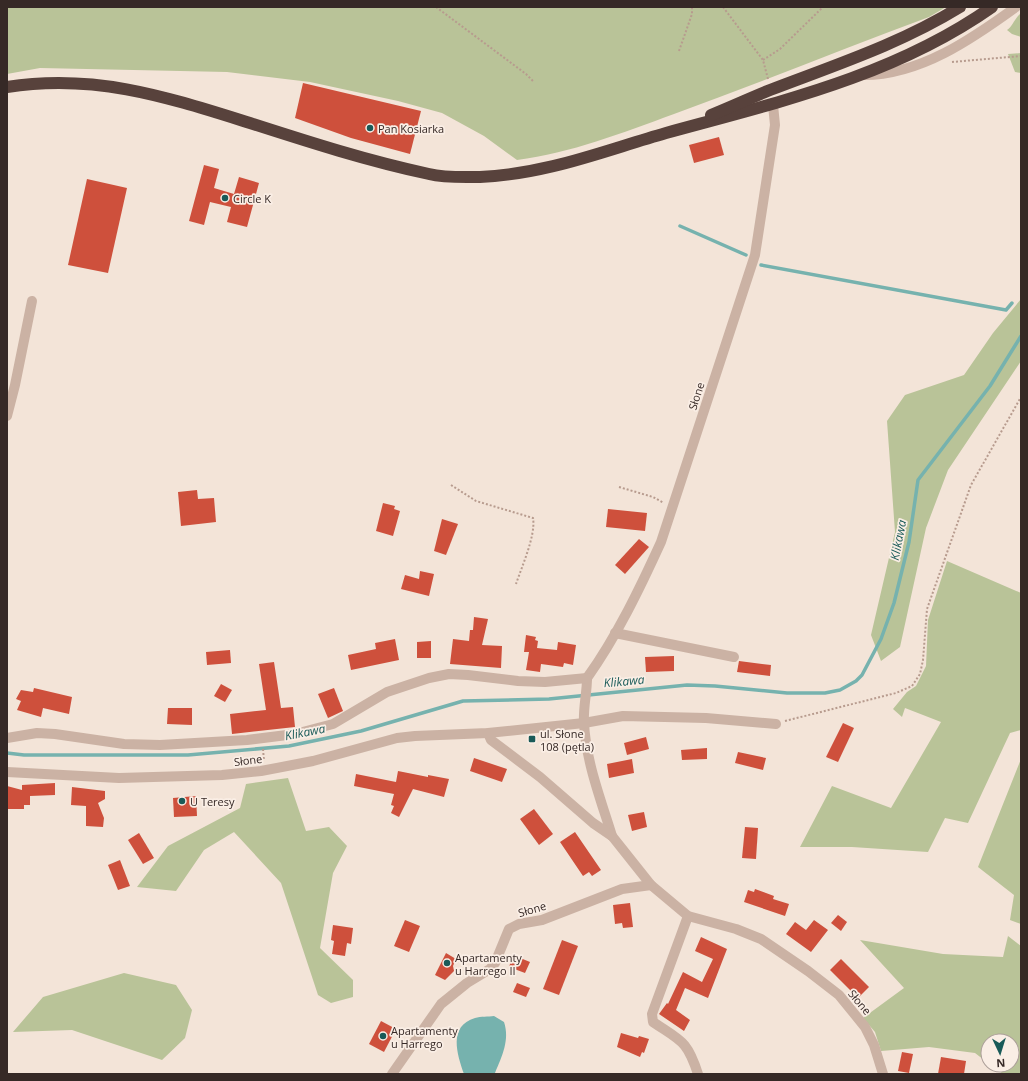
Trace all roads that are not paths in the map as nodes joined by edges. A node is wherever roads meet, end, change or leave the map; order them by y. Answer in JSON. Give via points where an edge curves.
{"nodes":[{"id":1,"x":960,"y":7,"type":"edge"},
{"id":2,"x":992,"y":7,"type":"edge"},
{"id":3,"x":1016,"y":7,"type":"edge"},
{"id":4,"x":864,"y":75,"type":"junction"},
{"id":5,"x":7,"y":87,"type":"edge"},
{"id":6,"x":770,"y":90,"type":"junction"},
{"id":7,"x":773,"y":105,"type":"junction"},
{"id":8,"x":663,"y":134,"type":"junction"},
{"id":9,"x":32,"y":302,"type":"dead end"},
{"id":10,"x":7,"y":416,"type":"edge"},
{"id":11,"x":615,"y":633,"type":"junction"},
{"id":12,"x":734,"y":657,"type":"dead end"},
{"id":13,"x":587,"y":678,"type":"junction"},
{"id":14,"x":584,"y":723,"type":"junction"},
{"id":15,"x":776,"y":724,"type":"road end"},
{"id":16,"x":488,"y":734,"type":"junction"},
{"id":17,"x":7,"y":738,"type":"edge"},
{"id":18,"x":7,"y":772,"type":"edge"},
{"id":19,"x":612,"y":836,"type":"junction"},
{"id":20,"x":651,"y":885,"type":"junction"},
{"id":21,"x":688,"y":916,"type":"junction"},
{"id":22,"x":392,"y":1074,"type":"edge"},
{"id":23,"x":698,"y":1074,"type":"edge"},
{"id":24,"x":883,"y":1074,"type":"edge"}],
"edges":[{"from":1,"to":6,"type":"highway","via":[[879,50]]},
{"from":2,"to":4,"type":"highway","via":[[944,37]]},
{"from":3,"to":4,"type":"street","via":[[984,30],[933,58],[884,75]]},
{"from":4,"to":7,"type":"highway"},
{"from":5,"to":8,"type":"highway","via":[[75,82],[123,88],[175,100],[375,161],[433,175],[501,176],[556,167]]},
{"from":6,"to":7,"type":"highway"},
{"from":6,"to":8,"type":"highway"},
{"from":7,"to":8,"type":"highway"},
{"from":7,"to":11,"type":"street","name":"Słone","via":[[775,125],[755,255],[662,540]]},
{"from":9,"to":10,"type":"street"},
{"from":11,"to":12,"type":"street"},
{"from":11,"to":13,"type":"street","name":"Słone"},
{"from":13,"to":14,"type":"street"},
{"from":13,"to":17,"type":"street","via":[[545,682],[468,674],[429,678],[387,692],[333,724],[295,734],[248,740],[160,746],[37,733]]},
{"from":14,"to":15,"type":"street","via":[[646,715]]},
{"from":14,"to":16,"type":"street","name":"Słone"},
{"from":14,"to":19,"type":"street","name":"Słone","via":[[598,790]]},
{"from":16,"to":18,"type":"street","name":"Słone","via":[[397,738],[313,761],[222,775],[119,778]]},
{"from":16,"to":19,"type":"street","name":"Słone","via":[[490,740]]},
{"from":19,"to":20,"type":"street","name":"Słone"},
{"from":20,"to":21,"type":"street","name":"Słone"},
{"from":20,"to":22,"type":"street","name":"Słone","via":[[622,889],[542,920],[519,924],[509,930],[495,963],[441,1004]]},
{"from":21,"to":23,"type":"street","via":[[652,1014],[653,1022],[684,1043],[692,1054]]},
{"from":21,"to":24,"type":"street","name":"Słone","via":[[761,938],[839,995],[865,1027]]}]}
